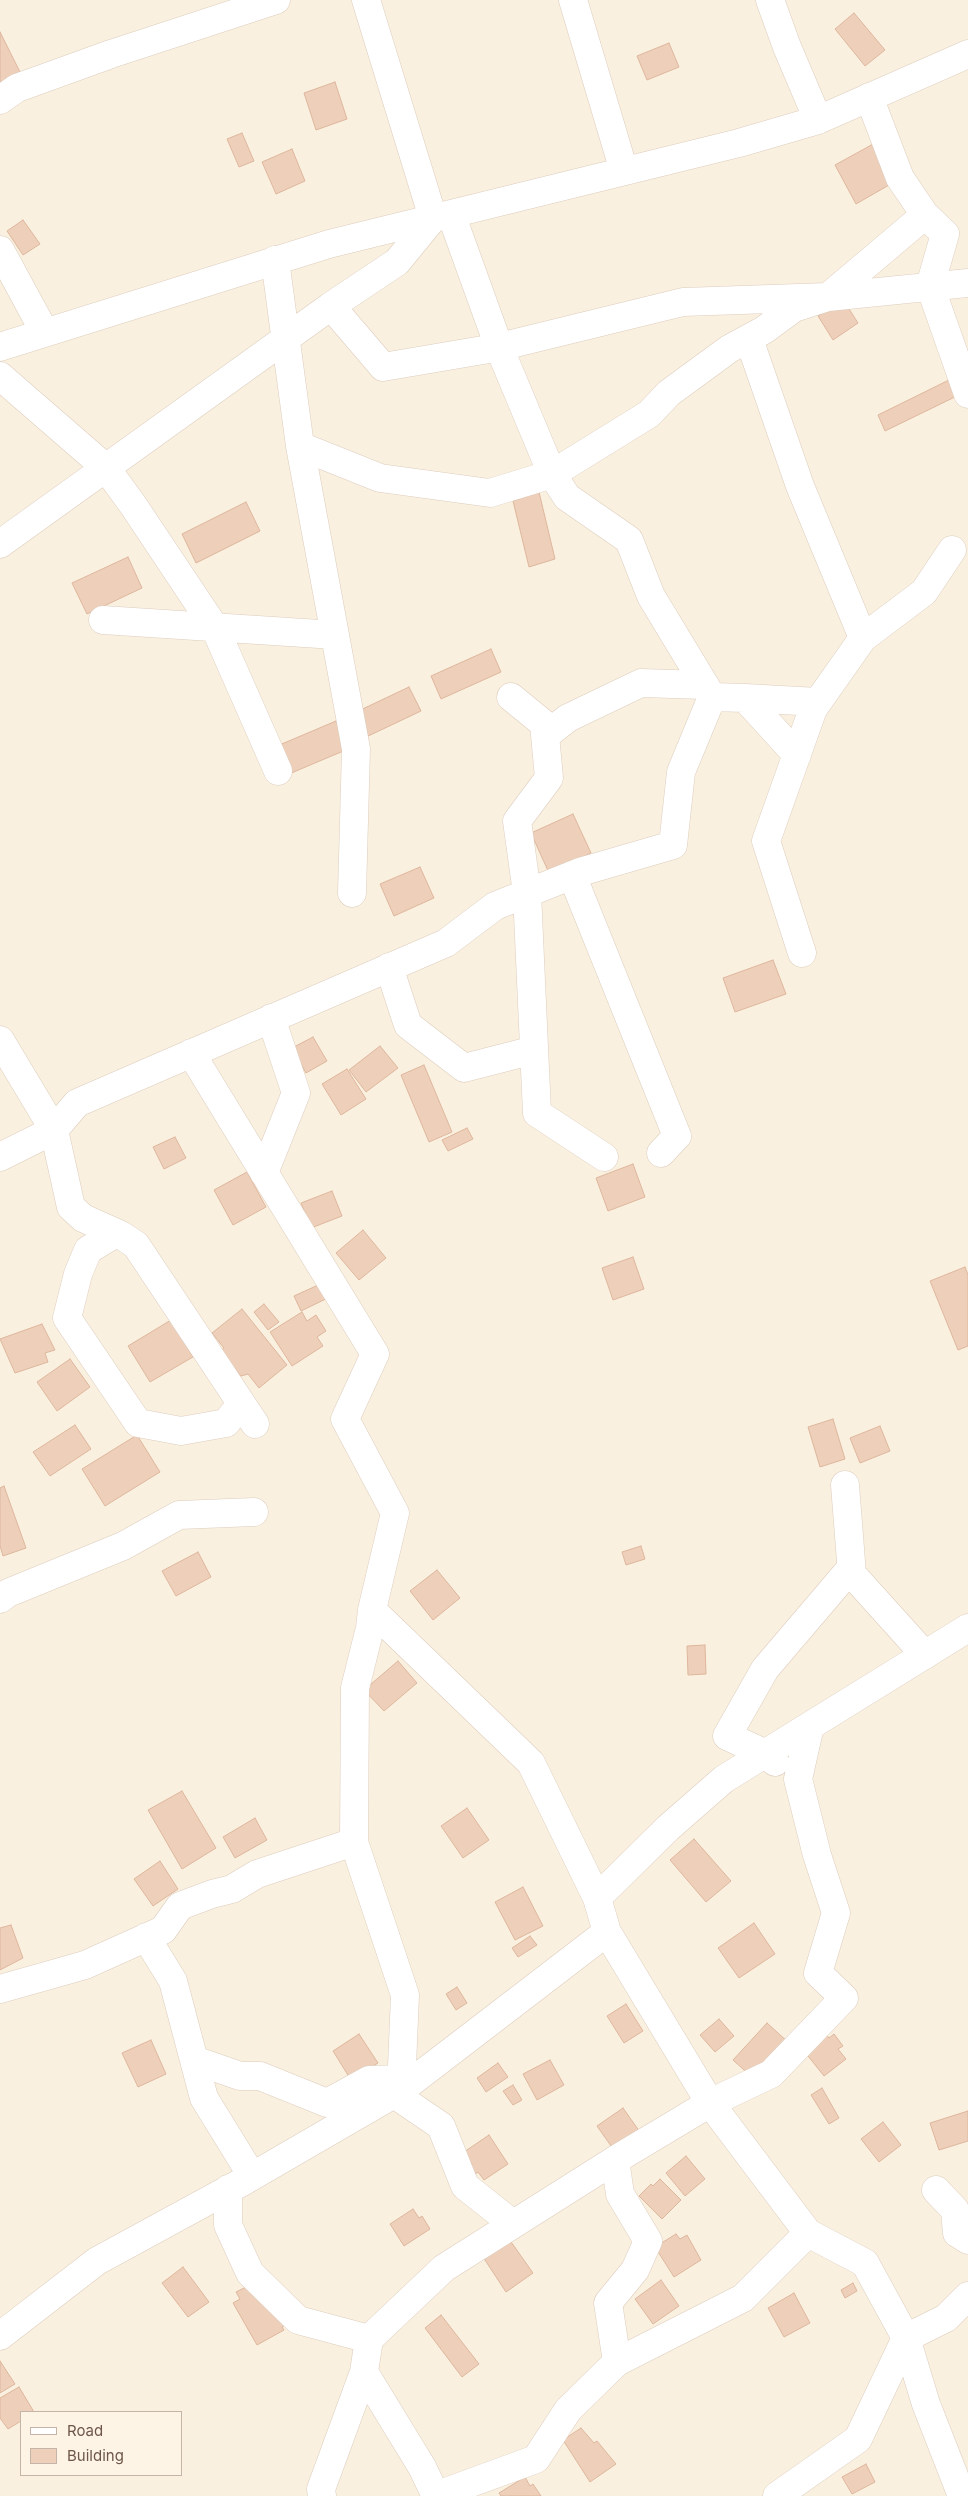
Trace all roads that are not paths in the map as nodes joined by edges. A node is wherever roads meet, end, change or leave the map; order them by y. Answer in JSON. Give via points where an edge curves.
{"nodes":[{"id":1,"x":276,"y":0,"type":"edge"},
{"id":2,"x":366,"y":0,"type":"edge"},
{"id":3,"x":573,"y":0,"type":"edge"},
{"id":4,"x":770,"y":0,"type":"edge"},
{"id":5,"x":968,"y":54,"type":"edge"},
{"id":6,"x":869,"y":97,"type":"junction"},
{"id":7,"x":0,"y":100,"type":"edge"},
{"id":8,"x":818,"y":120,"type":"junction"},
{"id":9,"x":624,"y":171,"type":"junction"},
{"id":10,"x":925,"y":215,"type":"junction"},
{"id":11,"x":442,"y":216,"type":"junction"},
{"id":12,"x":945,"y":234,"type":"junction"},
{"id":13,"x":0,"y":250,"type":"edge"},
{"id":14,"x":275,"y":260,"type":"junction"},
{"id":15,"x":963,"y":283,"type":"edge"},
{"id":16,"x":930,"y":286,"type":"junction"},
{"id":17,"x":828,"y":297,"type":"junction"},
{"id":18,"x":331,"y":306,"type":"junction"},
{"id":19,"x":45,"y":333,"type":"junction"},
{"id":20,"x":287,"y":337,"type":"junction"},
{"id":21,"x":749,"y":339,"type":"junction"},
{"id":22,"x":0,"y":347,"type":"edge"},
{"id":23,"x":499,"y":348,"type":"junction"},
{"id":24,"x":0,"y":376,"type":"edge"},
{"id":25,"x":968,"y":394,"type":"edge"},
{"id":26,"x":300,"y":446,"type":"junction"},
{"id":27,"x":106,"y":468,"type":"junction"},
{"id":28,"x":552,"y":474,"type":"junction"},
{"id":29,"x":0,"y":544,"type":"edge"},
{"id":30,"x":952,"y":550,"type":"dead end"},
{"id":31,"x":102,"y":620,"type":"dead end"},
{"id":32,"x":215,"y":628,"type":"junction"},
{"id":33,"x":335,"y":635,"type":"junction"},
{"id":34,"x":863,"y":638,"type":"junction"},
{"id":35,"x":709,"y":691,"type":"junction"},
{"id":36,"x":511,"y":696,"type":"dead end"},
{"id":37,"x":745,"y":698,"type":"junction"},
{"id":38,"x":818,"y":702,"type":"junction"},
{"id":39,"x":545,"y":736,"type":"junction"},
{"id":40,"x":797,"y":755,"type":"junction"},
{"id":41,"x":278,"y":771,"type":"dead end"},
{"id":42,"x":572,"y":875,"type":"junction"},
{"id":43,"x":352,"y":893,"type":"dead end"},
{"id":44,"x":527,"y":893,"type":"junction"},
{"id":45,"x":802,"y":953,"type":"dead end"},
{"id":46,"x":389,"y":966,"type":"junction"},
{"id":47,"x":271,"y":1018,"type":"junction"},
{"id":48,"x":0,"y":1040,"type":"edge"},
{"id":49,"x":534,"y":1050,"type":"junction"},
{"id":50,"x":191,"y":1053,"type":"junction"},
{"id":51,"x":54,"y":1130,"type":"junction"},
{"id":52,"x":661,"y":1153,"type":"dead end"},
{"id":53,"x":604,"y":1156,"type":"dead end"},
{"id":54,"x":0,"y":1157,"type":"edge"},
{"id":55,"x":264,"y":1173,"type":"junction"},
{"id":56,"x":116,"y":1233,"type":"junction"},
{"id":57,"x":845,"y":1485,"type":"dead end"},
{"id":58,"x":254,"y":1512,"type":"dead end"},
{"id":59,"x":851,"y":1568,"type":"junction"},
{"id":60,"x":0,"y":1599,"type":"edge"},
{"id":61,"x":372,"y":1610,"type":"junction"},
{"id":62,"x":968,"y":1628,"type":"edge"},
{"id":63,"x":925,"y":1655,"type":"junction"},
{"id":64,"x":810,"y":1726,"type":"junction"},
{"id":65,"x":764,"y":1753,"type":"junction"},
{"id":66,"x":798,"y":1779,"type":"junction"},
{"id":67,"x":354,"y":1842,"type":"junction"},
{"id":68,"x":598,"y":1898,"type":"junction"},
{"id":69,"x":606,"y":1932,"type":"junction"},
{"id":70,"x":146,"y":1937,"type":"junction"},
{"id":71,"x":0,"y":1989,"type":"edge"},
{"id":72,"x":194,"y":2060,"type":"junction"},
{"id":73,"x":399,"y":2088,"type":"junction"},
{"id":74,"x":710,"y":2103,"type":"junction"},
{"id":75,"x":615,"y":2160,"type":"junction"},
{"id":76,"x":252,"y":2176,"type":"junction"},
{"id":77,"x":228,"y":2189,"type":"junction"},
{"id":78,"x":936,"y":2190,"type":"dead end"},
{"id":79,"x":513,"y":2224,"type":"junction"},
{"id":80,"x":808,"y":2233,"type":"junction"},
{"id":81,"x":968,"y":2240,"type":"edge"},
{"id":82,"x":968,"y":2296,"type":"edge"},
{"id":83,"x":957,"y":2319,"type":"edge"},
{"id":84,"x":0,"y":2336,"type":"edge"},
{"id":85,"x":906,"y":2338,"type":"junction"},
{"id":86,"x":370,"y":2339,"type":"junction"},
{"id":87,"x":617,"y":2362,"type":"junction"},
{"id":88,"x":364,"y":2372,"type":"junction"},
{"id":89,"x":322,"y":2496,"type":"edge"},
{"id":90,"x":436,"y":2496,"type":"edge"},
{"id":91,"x":777,"y":2496,"type":"edge"},
{"id":92,"x":962,"y":2496,"type":"edge"}],
"edges":[{"from":1,"to":7,"type":"street","via":[[17,88]]},
{"from":2,"to":11,"type":"street"},
{"from":3,"to":9,"type":"street"},
{"from":4,"to":8,"type":"street"},
{"from":5,"to":6,"type":"street"},
{"from":6,"to":8,"type":"street"},
{"from":6,"to":10,"type":"street","via":[[900,178]]},
{"from":8,"to":9,"type":"street"},
{"from":9,"to":11,"type":"street"},
{"from":10,"to":12,"type":"street"},
{"from":10,"to":17,"type":"street"},
{"from":11,"to":14,"type":"street"},
{"from":11,"to":18,"type":"street","via":[[397,262]]},
{"from":11,"to":23,"type":"street"},
{"from":12,"to":15,"type":"street"},
{"from":12,"to":16,"type":"street"},
{"from":13,"to":19,"type":"street"},
{"from":14,"to":19,"type":"street"},
{"from":14,"to":20,"type":"street"},
{"from":15,"to":16,"type":"street"},
{"from":16,"to":17,"type":"street"},
{"from":16,"to":25,"type":"street"},
{"from":17,"to":21,"type":"street","via":[[794,308]]},
{"from":17,"to":23,"type":"street","via":[[683,302]]},
{"from":18,"to":20,"type":"street"},
{"from":18,"to":23,"type":"street","via":[[383,367]]},
{"from":19,"to":22,"type":"street"},
{"from":20,"to":26,"type":"street"},
{"from":20,"to":27,"type":"street"},
{"from":21,"to":28,"type":"street","via":[[683,381],[649,414]]},
{"from":21,"to":34,"type":"street","via":[[800,486]]},
{"from":23,"to":28,"type":"street"},
{"from":24,"to":27,"type":"street"},
{"from":26,"to":28,"type":"street","via":[[380,478],[490,493]]},
{"from":26,"to":33,"type":"street"},
{"from":27,"to":29,"type":"street"},
{"from":27,"to":32,"type":"street"},
{"from":28,"to":35,"type":"street","via":[[567,497],[629,540],[651,596]]},
{"from":30,"to":34,"type":"street","via":[[924,592]]},
{"from":31,"to":32,"type":"street"},
{"from":32,"to":33,"type":"street"},
{"from":32,"to":41,"type":"street"},
{"from":33,"to":43,"type":"street","via":[[356,750]]},
{"from":34,"to":38,"type":"street"},
{"from":35,"to":37,"type":"street"},
{"from":35,"to":39,"type":"street","via":[[641,683],[568,718]]},
{"from":35,"to":42,"type":"street","via":[[681,772],[673,845]]},
{"from":36,"to":39,"type":"street","via":[[544,724]]},
{"from":37,"to":38,"type":"street"},
{"from":37,"to":40,"type":"street"},
{"from":38,"to":40,"type":"street"},
{"from":39,"to":44,"type":"street","via":[[549,778],[517,821]]},
{"from":40,"to":45,"type":"street","via":[[766,841]]},
{"from":42,"to":44,"type":"street"},
{"from":42,"to":52,"type":"street","via":[[677,1136]]},
{"from":44,"to":46,"type":"street","via":[[494,906],[446,943]]},
{"from":44,"to":49,"type":"street"},
{"from":46,"to":47,"type":"street"},
{"from":46,"to":49,"type":"street","via":[[408,1025],[464,1068]]},
{"from":47,"to":50,"type":"street"},
{"from":47,"to":55,"type":"street","via":[[296,1092]]},
{"from":48,"to":51,"type":"street"},
{"from":49,"to":53,"type":"street","via":[[536,1113]]},
{"from":50,"to":51,"type":"street","via":[[77,1104]]},
{"from":50,"to":55,"type":"street"},
{"from":51,"to":54,"type":"street"},
{"from":51,"to":56,"type":"street","via":[[71,1207],[83,1218]]},
{"from":55,"to":61,"type":"street","via":[[375,1354],[345,1419],[395,1512]]},
{"from":56,"to":56,"type":"street","via":[[136,1245],[248,1414],[226,1423],[181,1432],[138,1423],[67,1318],[88,1250]]},
{"from":57,"to":59,"type":"street"},
{"from":58,"to":60,"type":"street","via":[[179,1515],[123,1546]]},
{"from":59,"to":63,"type":"street","via":[[852,1574]]},
{"from":59,"to":65,"type":"street","via":[[765,1669],[727,1736]]},
{"from":61,"to":67,"type":"street","via":[[355,1688]]},
{"from":61,"to":68,"type":"street","via":[[531,1763]]},
{"from":62,"to":63,"type":"street"},
{"from":63,"to":64,"type":"street"},
{"from":64,"to":65,"type":"street"},
{"from":64,"to":66,"type":"street"},
{"from":65,"to":66,"type":"street"},
{"from":65,"to":68,"type":"street","via":[[724,1779],[668,1828]]},
{"from":66,"to":74,"type":"street","via":[[836,1913],[818,1973],[844,1998],[771,2074]]},
{"from":67,"to":70,"type":"street","via":[[257,1874],[232,1889],[180,1906],[163,1930]]},
{"from":67,"to":73,"type":"street","via":[[405,1995]]},
{"from":68,"to":69,"type":"street"},
{"from":69,"to":73,"type":"street"},
{"from":69,"to":74,"type":"street"},
{"from":70,"to":71,"type":"street","via":[[85,1965]]},
{"from":70,"to":72,"type":"street","via":[[174,1981]]},
{"from":72,"to":73,"type":"street","via":[[240,2076],[260,2076],[326,2102],[369,2080]]},
{"from":72,"to":76,"type":"street","via":[[204,2098]]},
{"from":73,"to":76,"type":"street"},
{"from":73,"to":79,"type":"street","via":[[441,2126],[465,2186]]},
{"from":74,"to":75,"type":"street"},
{"from":74,"to":80,"type":"street"},
{"from":75,"to":79,"type":"street"},
{"from":75,"to":87,"type":"street","via":[[620,2194],[648,2241],[635,2270],[608,2303]]},
{"from":76,"to":77,"type":"street"},
{"from":77,"to":84,"type":"street","via":[[97,2261]]},
{"from":77,"to":86,"type":"street","via":[[228,2225],[250,2273],[298,2320]]},
{"from":78,"to":81,"type":"street","via":[[955,2210],[957,2233]]},
{"from":79,"to":86,"type":"street","via":[[444,2268]]},
{"from":80,"to":85,"type":"street","via":[[865,2263]]},
{"from":80,"to":87,"type":"street","via":[[743,2298]]},
{"from":82,"to":83,"type":"street"},
{"from":83,"to":85,"type":"street"},
{"from":85,"to":91,"type":"street","via":[[858,2439]]},
{"from":85,"to":92,"type":"street","via":[[926,2404]]},
{"from":86,"to":88,"type":"street"},
{"from":87,"to":90,"type":"street","via":[[568,2410],[536,2460]]},
{"from":88,"to":89,"type":"street","via":[[320,2489]]},
{"from":88,"to":90,"type":"street"}]}
